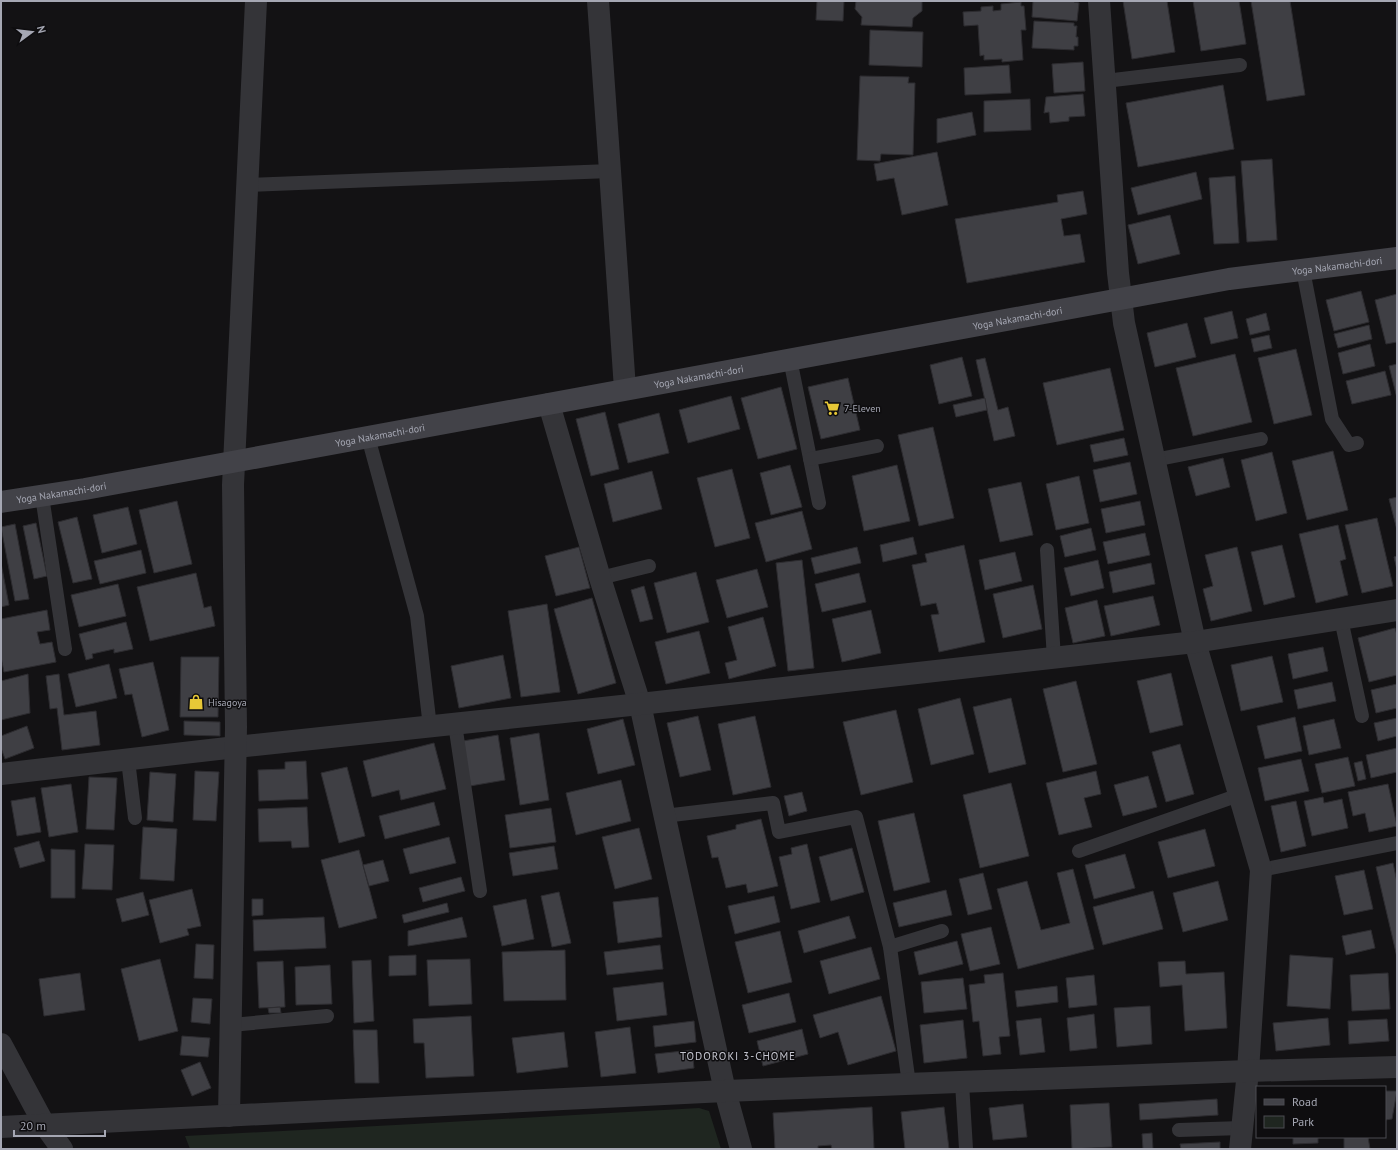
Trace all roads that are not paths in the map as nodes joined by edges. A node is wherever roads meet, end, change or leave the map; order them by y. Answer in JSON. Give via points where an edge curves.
{"nodes":[{"id":1,"x":256,"y":1,"type":"edge"},
{"id":2,"x":598,"y":1,"type":"edge"},
{"id":3,"x":1099,"y":1,"type":"edge"},
{"id":4,"x":1240,"y":65,"type":"dead end"},
{"id":5,"x":1105,"y":81,"type":"junction"},
{"id":6,"x":610,"y":171,"type":"junction"},
{"id":7,"x":248,"y":185,"type":"junction"},
{"id":8,"x":1397,"y":258,"type":"edge"},
{"id":9,"x":1303,"y":270,"type":"junction"},
{"id":10,"x":1121,"y":299,"type":"junction"},
{"id":11,"x":790,"y":359,"type":"junction"},
{"id":12,"x":625,"y":389,"type":"junction"},
{"id":13,"x":549,"y":404,"type":"junction"},
{"id":14,"x":368,"y":436,"type":"junction"},
{"id":15,"x":1261,"y":439,"type":"dead end"},
{"id":16,"x":1357,"y":443,"type":"dead end"},
{"id":17,"x":877,"y":446,"type":"dead end"},
{"id":18,"x":810,"y":459,"type":"junction"},
{"id":19,"x":1154,"y":460,"type":"junction"},
{"id":20,"x":235,"y":461,"type":"junction"},
{"id":21,"x":42,"y":496,"type":"junction"},
{"id":22,"x":1,"y":502,"type":"edge"},
{"id":23,"x":819,"y":504,"type":"dead end"},
{"id":24,"x":1046,"y":550,"type":"dead end"},
{"id":25,"x":648,"y":566,"type":"dead end"},
{"id":26,"x":600,"y":578,"type":"junction"},
{"id":27,"x":1397,"y":610,"type":"edge"},
{"id":28,"x":1341,"y":619,"type":"junction"},
{"id":29,"x":1195,"y":642,"type":"junction"},
{"id":30,"x":65,"y":649,"type":"dead end"},
{"id":31,"x":1054,"y":658,"type":"junction"},
{"id":32,"x":640,"y":704,"type":"junction"},
{"id":33,"x":1362,"y":716,"type":"dead end"},
{"id":34,"x":455,"y":724,"type":"junction"},
{"id":35,"x":430,"y":727,"type":"junction"},
{"id":36,"x":236,"y":747,"type":"junction"},
{"id":37,"x":128,"y":760,"type":"junction"},
{"id":38,"x":1,"y":774,"type":"edge"},
{"id":39,"x":1239,"y":795,"type":"junction"},
{"id":40,"x":664,"y":816,"type":"junction"},
{"id":41,"x":135,"y":818,"type":"dead end"},
{"id":42,"x":1397,"y":843,"type":"edge"},
{"id":43,"x":1079,"y":851,"type":"dead end"},
{"id":44,"x":1261,"y":870,"type":"junction"},
{"id":45,"x":480,"y":891,"type":"dead end"},
{"id":46,"x":942,"y":931,"type":"dead end"},
{"id":47,"x":890,"y":947,"type":"junction"},
{"id":48,"x":327,"y":1016,"type":"dead end"},
{"id":49,"x":231,"y":1025,"type":"junction"},
{"id":50,"x":1,"y":1044,"type":"edge"},
{"id":51,"x":1397,"y":1066,"type":"edge"},
{"id":52,"x":1248,"y":1071,"type":"junction"},
{"id":53,"x":962,"y":1083,"type":"junction"},
{"id":54,"x":909,"y":1084,"type":"junction"},
{"id":55,"x":725,"y":1091,"type":"junction"},
{"id":56,"x":229,"y":1116,"type":"junction"},
{"id":57,"x":44,"y":1124,"type":"junction"},
{"id":58,"x":1,"y":1127,"type":"edge"},
{"id":59,"x":1242,"y":1128,"type":"junction"},
{"id":60,"x":1179,"y":1130,"type":"dead end"},
{"id":61,"x":62,"y":1149,"type":"edge"},
{"id":62,"x":741,"y":1149,"type":"edge"},
{"id":63,"x":966,"y":1149,"type":"edge"},
{"id":64,"x":1240,"y":1149,"type":"edge"}],
"edges":[{"from":1,"to":7,"type":"street"},
{"from":2,"to":6,"type":"street"},
{"from":3,"to":5,"type":"street"},
{"from":4,"to":5,"type":"lane"},
{"from":5,"to":10,"type":"street"},
{"from":6,"to":7,"type":"lane"},
{"from":6,"to":12,"type":"street"},
{"from":7,"to":20,"type":"street"},
{"from":8,"to":9,"type":"street","name":"Yoga Nakamachi-dori"},
{"from":9,"to":10,"type":"street","name":"Yoga Nakamachi-dori","via":[[1229,279]]},
{"from":9,"to":16,"type":"lane","via":[[1332,419],[1349,444]]},
{"from":10,"to":11,"type":"street","name":"Yoga Nakamachi-dori"},
{"from":10,"to":19,"type":"street"},
{"from":11,"to":12,"type":"street","name":"Yoga Nakamachi-dori"},
{"from":11,"to":18,"type":"lane"},
{"from":12,"to":13,"type":"street","name":"Yoga Nakamachi-dori"},
{"from":13,"to":14,"type":"street","name":"Yoga Nakamachi-dori"},
{"from":13,"to":26,"type":"street"},
{"from":14,"to":20,"type":"street","name":"Yoga Nakamachi-dori"},
{"from":14,"to":35,"type":"lane","via":[[417,616]]},
{"from":15,"to":19,"type":"lane"},
{"from":17,"to":18,"type":"lane"},
{"from":18,"to":23,"type":"lane"},
{"from":19,"to":29,"type":"street"},
{"from":20,"to":21,"type":"street","name":"Yoga Nakamachi-dori"},
{"from":20,"to":36,"type":"street"},
{"from":21,"to":22,"type":"street","name":"Yoga Nakamachi-dori"},
{"from":21,"to":30,"type":"lane"},
{"from":24,"to":31,"type":"lane"},
{"from":25,"to":26,"type":"lane"},
{"from":26,"to":32,"type":"street"},
{"from":27,"to":28,"type":"street"},
{"from":28,"to":29,"type":"street"},
{"from":28,"to":33,"type":"lane"},
{"from":29,"to":31,"type":"street"},
{"from":29,"to":39,"type":"street"},
{"from":31,"to":32,"type":"street"},
{"from":32,"to":34,"type":"street"},
{"from":32,"to":40,"type":"street"},
{"from":34,"to":35,"type":"street"},
{"from":34,"to":45,"type":"lane"},
{"from":35,"to":36,"type":"street"},
{"from":36,"to":37,"type":"street"},
{"from":36,"to":49,"type":"street"},
{"from":37,"to":38,"type":"street"},
{"from":37,"to":41,"type":"lane"},
{"from":39,"to":43,"type":"lane"},
{"from":39,"to":44,"type":"street"},
{"from":40,"to":47,"type":"lane","via":[[773,803],[779,832],[856,817]]},
{"from":40,"to":55,"type":"street"},
{"from":42,"to":44,"type":"lane"},
{"from":44,"to":52,"type":"street"},
{"from":46,"to":47,"type":"lane"},
{"from":47,"to":54,"type":"lane"},
{"from":48,"to":49,"type":"lane"},
{"from":49,"to":56,"type":"street"},
{"from":50,"to":57,"type":"street"},
{"from":51,"to":52,"type":"street"},
{"from":52,"to":53,"type":"street"},
{"from":52,"to":59,"type":"street"},
{"from":53,"to":54,"type":"street"},
{"from":53,"to":63,"type":"lane"},
{"from":54,"to":55,"type":"street"},
{"from":55,"to":56,"type":"street"},
{"from":55,"to":62,"type":"street"},
{"from":56,"to":57,"type":"street"},
{"from":57,"to":58,"type":"street"},
{"from":57,"to":61,"type":"street"},
{"from":59,"to":60,"type":"lane"},
{"from":59,"to":64,"type":"street"}]}
